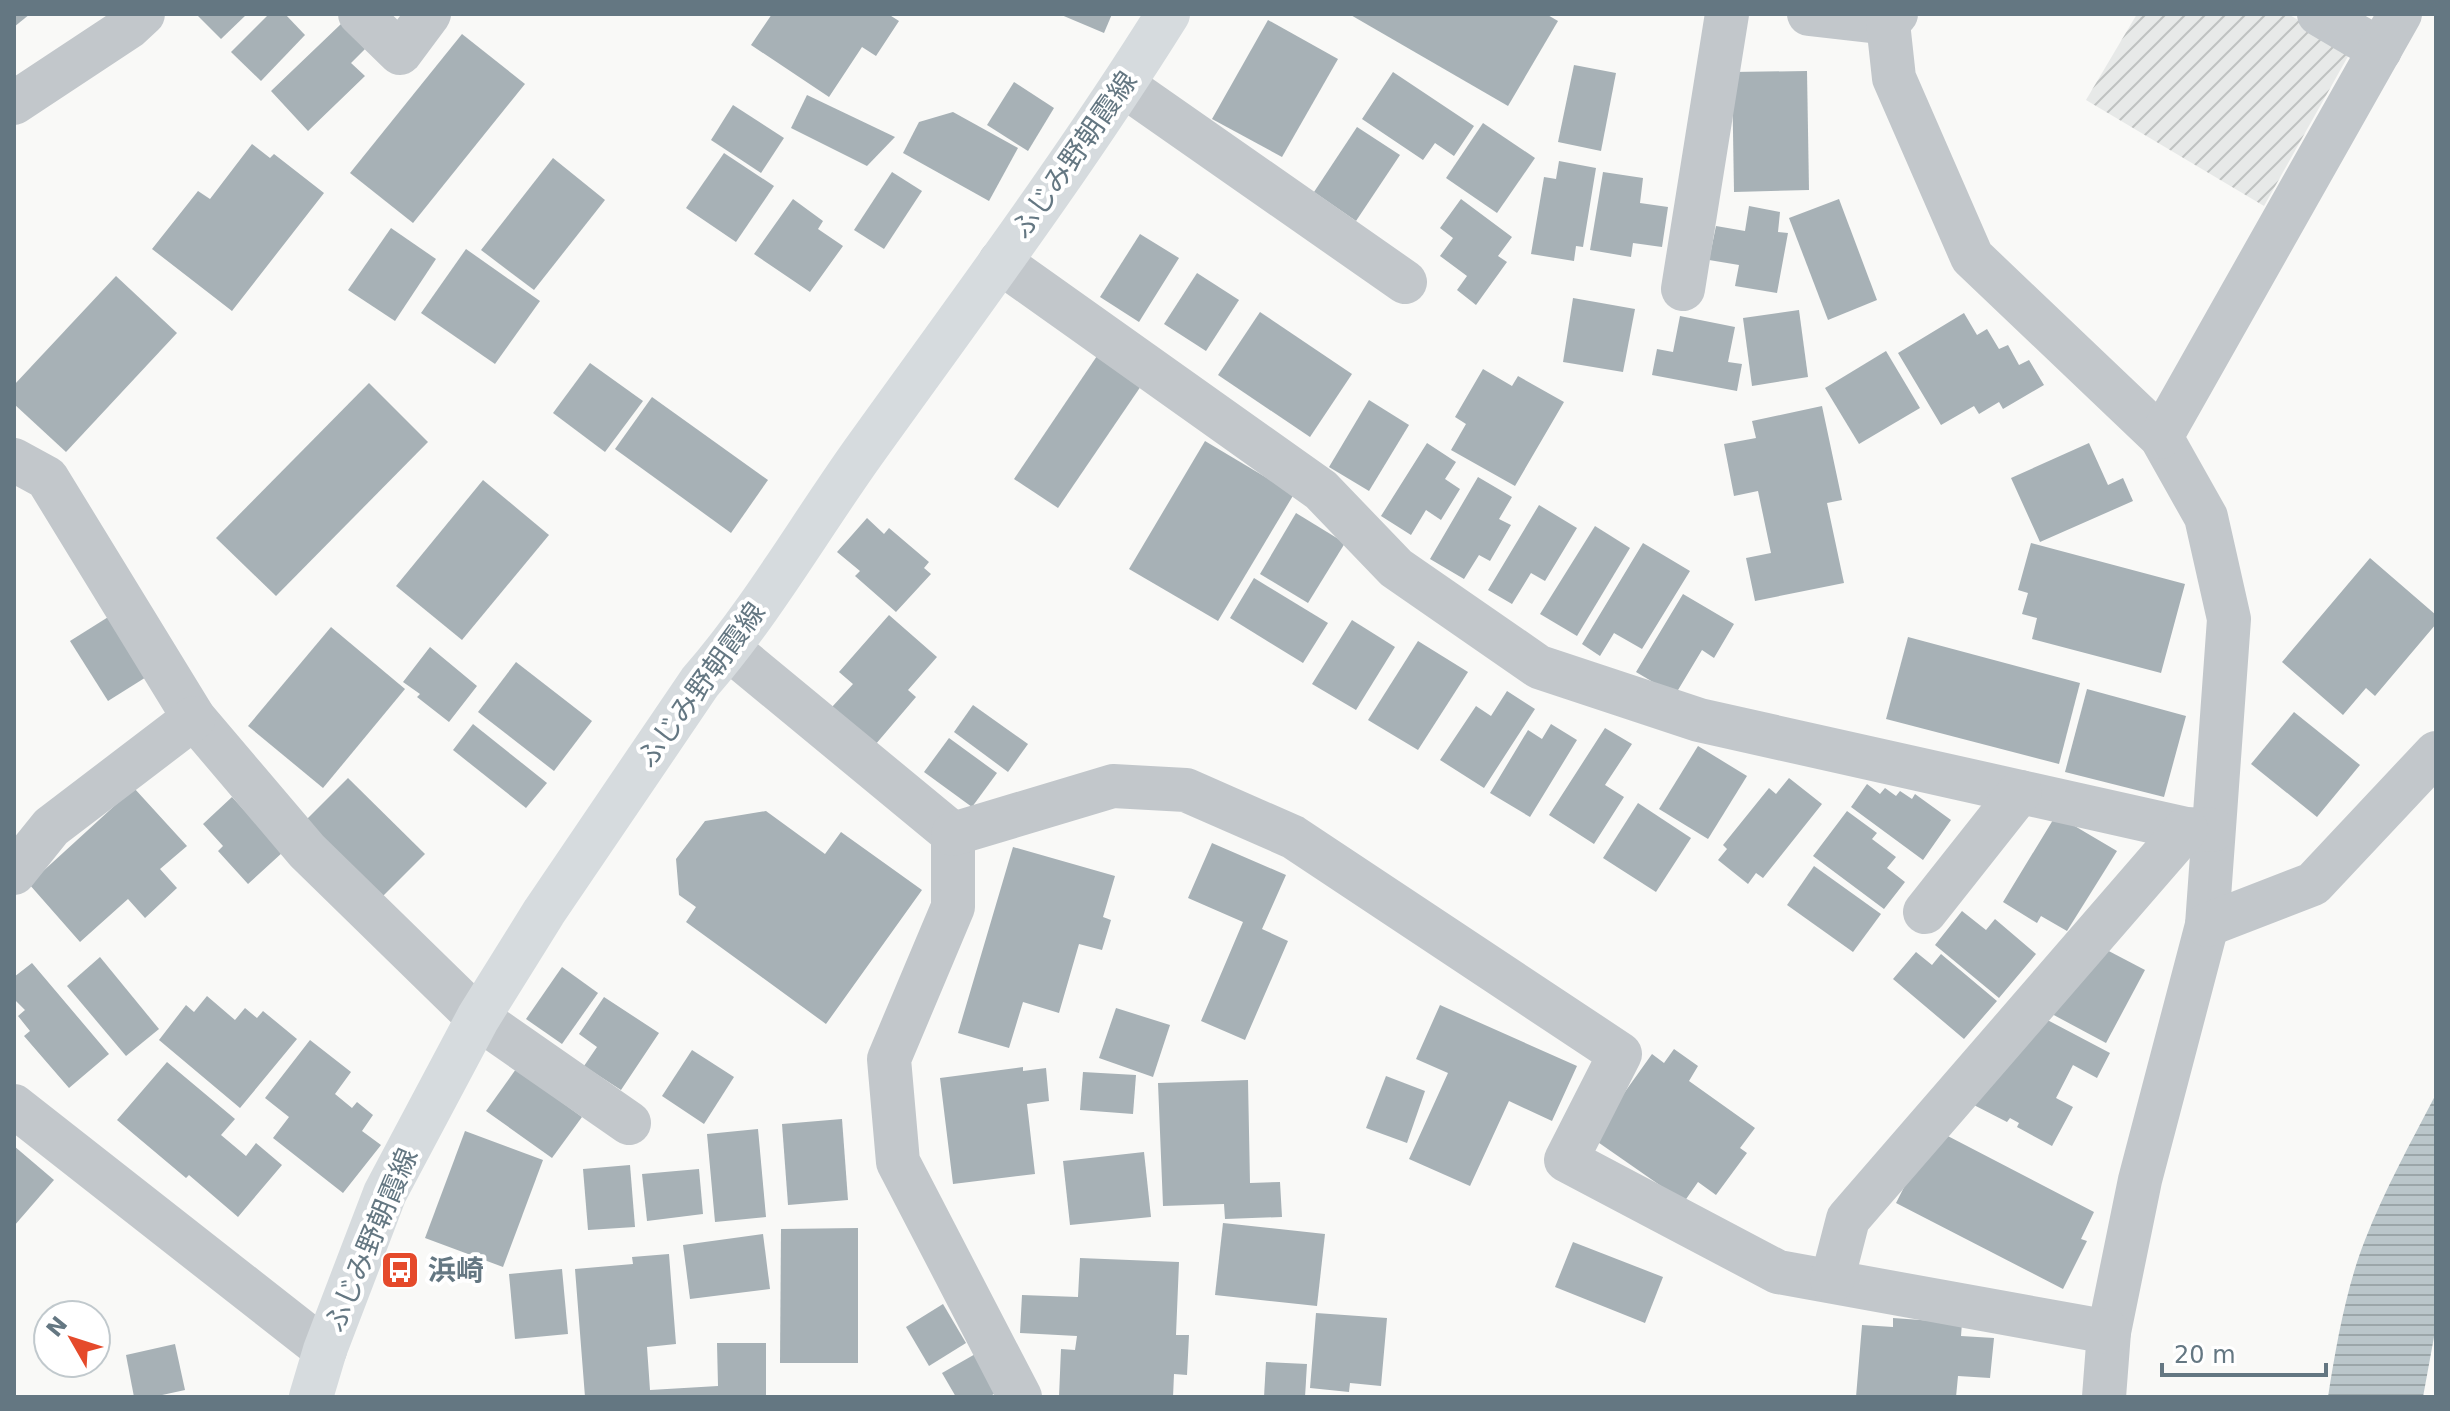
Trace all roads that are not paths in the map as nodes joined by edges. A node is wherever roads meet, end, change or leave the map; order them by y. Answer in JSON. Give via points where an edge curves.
{"nodes":[{"id":1,"x":143,"y":14,"type":"edge"},
{"id":2,"x":360,"y":14,"type":"edge"},
{"id":3,"x":429,"y":14,"type":"edge"},
{"id":4,"x":1168,"y":14,"type":"edge"},
{"id":5,"x":1727,"y":14,"type":"edge"},
{"id":6,"x":1809,"y":14,"type":"edge"},
{"id":7,"x":2319,"y":14,"type":"edge"},
{"id":8,"x":1892,"y":19,"type":"edge"},
{"id":9,"x":2390,"y":32,"type":"edge"},
{"id":10,"x":1123,"y":85,"type":"junction"},
{"id":11,"x":14,"y":103,"type":"edge"},
{"id":12,"x":1000,"y":262,"type":"junction"},
{"id":13,"x":1405,"y":282,"type":"dead end"},
{"id":14,"x":1683,"y":289,"type":"dead end"},
{"id":15,"x":2161,"y":437,"type":"junction"},
{"id":16,"x":14,"y":460,"type":"edge"},
{"id":17,"x":729,"y":649,"type":"junction"},
{"id":18,"x":194,"y":718,"type":"junction"},
{"id":19,"x":2436,"y":753,"type":"edge"},
{"id":20,"x":2020,"y":792,"type":"junction"},
{"id":21,"x":2200,"y":830,"type":"junction"},
{"id":22,"x":953,"y":834,"type":"junction"},
{"id":23,"x":14,"y":873,"type":"edge"},
{"id":24,"x":1925,"y":912,"type":"dead end"},
{"id":25,"x":2207,"y":925,"type":"junction"},
{"id":26,"x":478,"y":1018,"type":"junction"},
{"id":27,"x":14,"y":1106,"type":"edge"},
{"id":28,"x":629,"y":1123,"type":"dead end"},
{"id":29,"x":1832,"y":1281,"type":"junction"},
{"id":30,"x":2109,"y":1332,"type":"junction"},
{"id":31,"x":325,"y":1350,"type":"junction"},
{"id":32,"x":311,"y":1397,"type":"edge"},
{"id":33,"x":1020,"y":1397,"type":"edge"},
{"id":34,"x":2104,"y":1397,"type":"edge"}],
"edges":[{"from":1,"to":11,"type":"street"},
{"from":2,"to":3,"type":"street","via":[[400,53]]},
{"from":4,"to":10,"type":"main road","name":"ふじみ野朝霞線"},
{"from":5,"to":14,"type":"street"},
{"from":6,"to":8,"type":"street"},
{"from":7,"to":9,"type":"street"},
{"from":8,"to":15,"type":"street","via":[[1894,78],[1972,257]]},
{"from":9,"to":15,"type":"street"},
{"from":10,"to":12,"type":"main road","name":"ふじみ野朝霞線"},
{"from":10,"to":13,"type":"street"},
{"from":12,"to":17,"type":"main road","name":"ふじみ野朝霞線"},
{"from":12,"to":20,"type":"street","via":[[1321,490],[1396,568],[1539,667],[1699,720]]},
{"from":15,"to":21,"type":"street","via":[[2206,517],[2229,619]]},
{"from":16,"to":18,"type":"street","via":[[47,478]]},
{"from":17,"to":22,"type":"street"},
{"from":17,"to":26,"type":"main road","name":"ふじみ野朝霞線","via":[[691,695]]},
{"from":18,"to":23,"type":"street","via":[[51,827]]},
{"from":18,"to":26,"type":"street","via":[[307,851]]},
{"from":19,"to":25,"type":"street","via":[[2313,884]]},
{"from":20,"to":21,"type":"street"},
{"from":20,"to":24,"type":"street"},
{"from":21,"to":25,"type":"street"},
{"from":21,"to":29,"type":"street","via":[[1848,1219]]},
{"from":22,"to":29,"type":"street","via":[[1113,786],[1186,790],[1293,837],[1620,1054],[1566,1160],[1778,1272]]},
{"from":22,"to":33,"type":"street","via":[[953,907],[889,1059],[898,1162]]},
{"from":25,"to":30,"type":"street","via":[[2140,1180]]},
{"from":26,"to":28,"type":"street"},
{"from":26,"to":31,"type":"main road","name":"ふじみ野朝霞線","via":[[385,1193]]},
{"from":27,"to":31,"type":"street"},
{"from":29,"to":30,"type":"street"},
{"from":30,"to":34,"type":"street"},
{"from":31,"to":32,"type":"main road","name":"ふじみ野朝霞線"}]}
